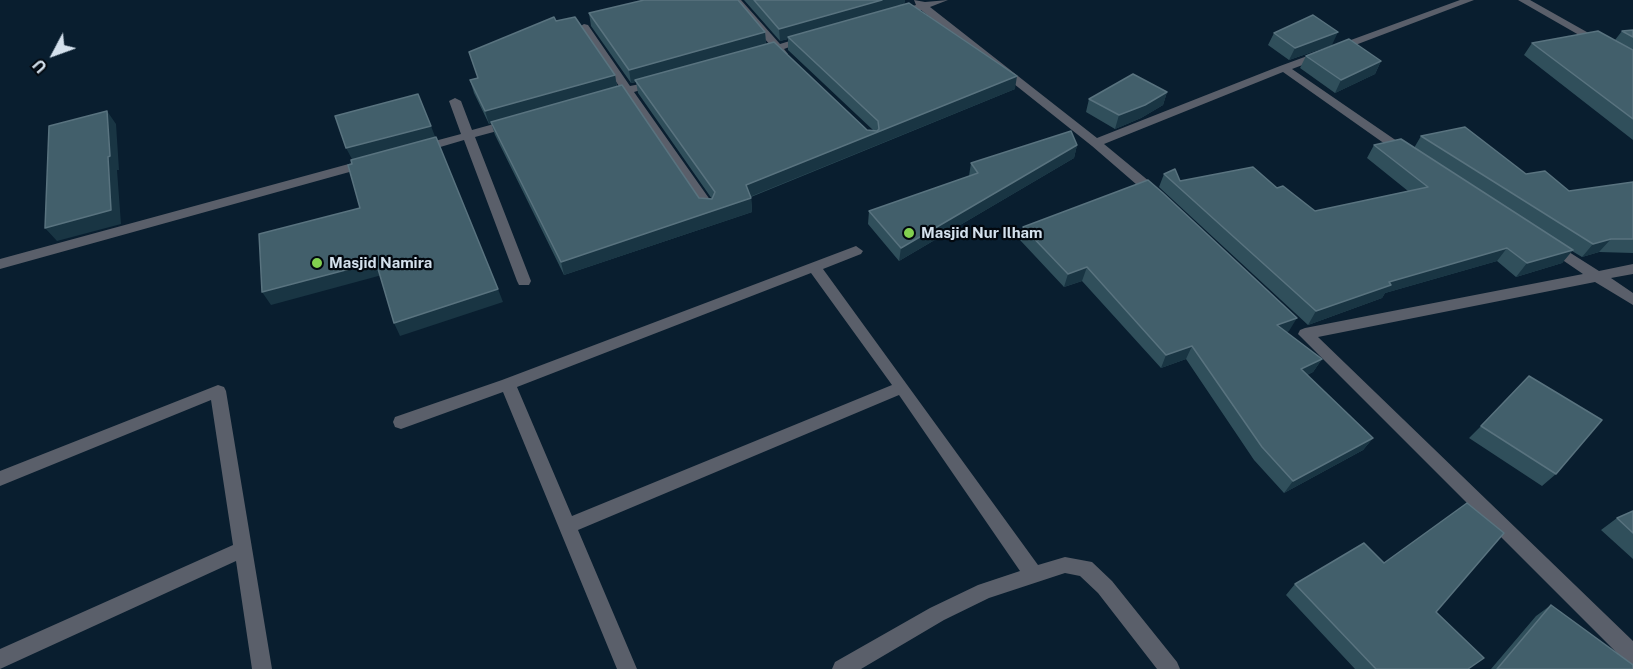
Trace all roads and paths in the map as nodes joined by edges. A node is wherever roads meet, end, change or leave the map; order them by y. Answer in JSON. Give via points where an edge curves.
{"nodes":[{"id":1,"x":736,"y":0,"type":"edge"},
{"id":2,"x":943,"y":0,"type":"edge"},
{"id":3,"x":1469,"y":0,"type":"edge"},
{"id":4,"x":1523,"y":0,"type":"edge"},
{"id":5,"x":919,"y":3,"type":"edge"},
{"id":6,"x":889,"y":16,"type":"edge"},
{"id":7,"x":584,"y":27,"type":"edge"},
{"id":8,"x":822,"y":35,"type":"edge"},
{"id":9,"x":1613,"y":39,"type":"edge"},
{"id":10,"x":1593,"y":40,"type":"junction"},
{"id":11,"x":777,"y":48,"type":"junction"},
{"id":12,"x":743,"y":58,"type":"edge"},
{"id":13,"x":1633,"y":63,"type":"edge"},
{"id":14,"x":794,"y":64,"type":"edge"},
{"id":15,"x":1284,"y":68,"type":"junction"},
{"id":16,"x":663,"y":80,"type":"edge"},
{"id":17,"x":629,"y":90,"type":"junction"},
{"id":18,"x":455,"y":100,"type":"dead end"},
{"id":19,"x":594,"y":100,"type":"edge"},
{"id":20,"x":525,"y":119,"type":"edge"},
{"id":21,"x":468,"y":136,"type":"junction"},
{"id":22,"x":1096,"y":143,"type":"junction"},
{"id":23,"x":411,"y":151,"type":"edge"},
{"id":24,"x":1414,"y":158,"type":"edge"},
{"id":25,"x":376,"y":160,"type":"edge"},
{"id":26,"x":1165,"y":202,"type":"edge"},
{"id":27,"x":708,"y":207,"type":"edge"},
{"id":28,"x":1540,"y":238,"type":"edge"},
{"id":29,"x":856,"y":251,"type":"dead end"},
{"id":30,"x":0,"y":264,"type":"edge"},
{"id":31,"x":814,"y":267,"type":"junction"},
{"id":32,"x":1633,"y":269,"type":"edge"},
{"id":33,"x":1599,"y":276,"type":"junction"},
{"id":34,"x":525,"y":281,"type":"dead end"},
{"id":35,"x":1633,"y":300,"type":"edge"},
{"id":36,"x":508,"y":384,"type":"junction"},
{"id":37,"x":902,"y":387,"type":"junction"},
{"id":38,"x":401,"y":422,"type":"dead end"},
{"id":39,"x":0,"y":479,"type":"edge"},
{"id":40,"x":569,"y":526,"type":"junction"},
{"id":41,"x":243,"y":549,"type":"junction"},
{"id":42,"x":1034,"y":575,"type":"junction"},
{"id":43,"x":1633,"y":655,"type":"edge"},
{"id":44,"x":0,"y":659,"type":"edge"},
{"id":45,"x":262,"y":669,"type":"edge"},
{"id":46,"x":627,"y":669,"type":"edge"},
{"id":47,"x":842,"y":669,"type":"edge"},
{"id":48,"x":1170,"y":669,"type":"edge"}],
"edges":[{"from":1,"to":11,"type":"street"},
{"from":2,"to":5,"type":"street"},
{"from":3,"to":15,"type":"street"},
{"from":4,"to":10,"type":"street"},
{"from":5,"to":6,"type":"street"},
{"from":5,"to":22,"type":"street"},
{"from":7,"to":17,"type":"street"},
{"from":8,"to":11,"type":"street"},
{"from":9,"to":10,"type":"street"},
{"from":10,"to":13,"type":"street"},
{"from":11,"to":12,"type":"street"},
{"from":11,"to":14,"type":"street"},
{"from":15,"to":22,"type":"street"},
{"from":15,"to":24,"type":"street"},
{"from":16,"to":17,"type":"street"},
{"from":17,"to":19,"type":"street"},
{"from":17,"to":27,"type":"street"},
{"from":18,"to":21,"type":"street"},
{"from":20,"to":21,"type":"street"},
{"from":21,"to":23,"type":"street"},
{"from":21,"to":34,"type":"street"},
{"from":22,"to":26,"type":"street"},
{"from":25,"to":30,"type":"street"},
{"from":28,"to":33,"type":"street"},
{"from":29,"to":31,"type":"street"},
{"from":31,"to":36,"type":"street"},
{"from":31,"to":37,"type":"street"},
{"from":32,"to":33,"type":"street"},
{"from":33,"to":35,"type":"street"},
{"from":33,"to":43,"type":"street","via":[[1301,331]]},
{"from":36,"to":38,"type":"street"},
{"from":36,"to":40,"type":"street"},
{"from":37,"to":40,"type":"street"},
{"from":37,"to":42,"type":"street"},
{"from":39,"to":41,"type":"street","via":[[218,391]]},
{"from":40,"to":46,"type":"street"},
{"from":41,"to":44,"type":"street"},
{"from":41,"to":45,"type":"street"},
{"from":42,"to":47,"type":"street","via":[[985,591],[937,614]]},
{"from":42,"to":48,"type":"street","via":[[1065,565],[1085,568],[1105,587]]}]}
